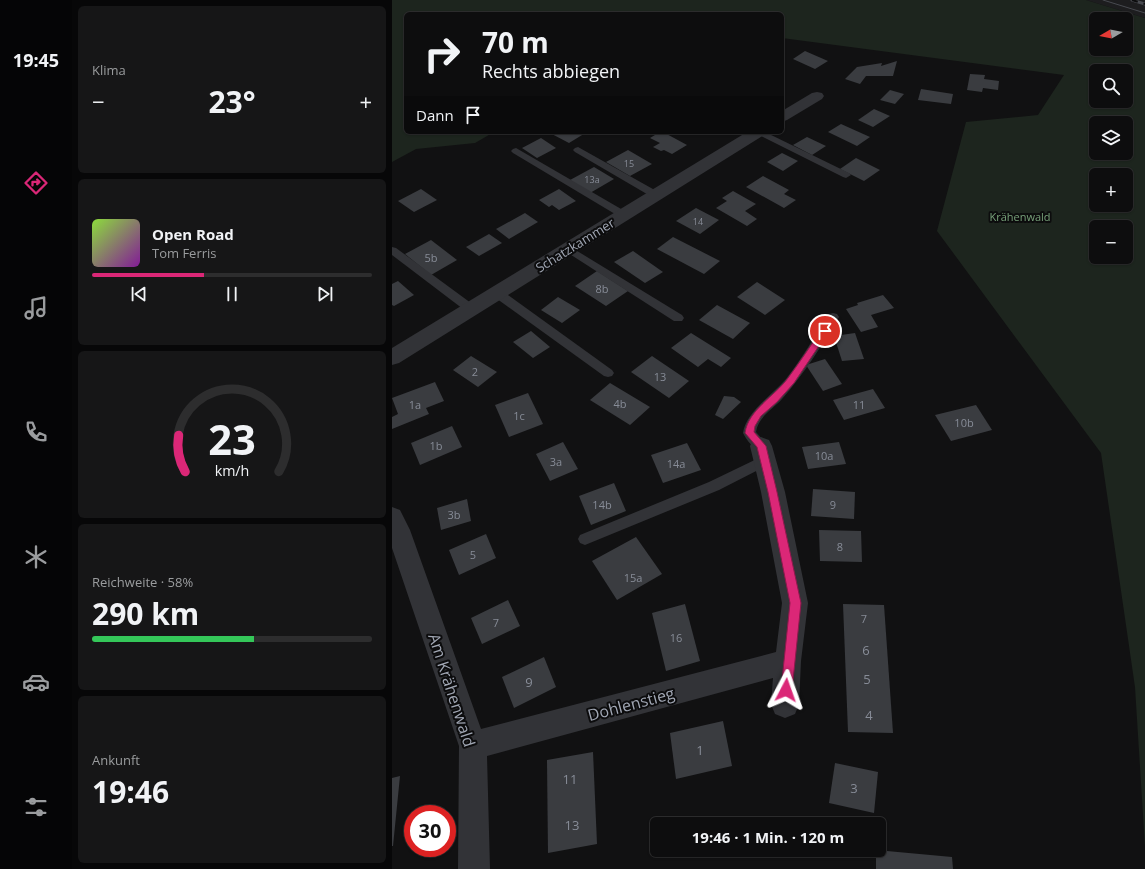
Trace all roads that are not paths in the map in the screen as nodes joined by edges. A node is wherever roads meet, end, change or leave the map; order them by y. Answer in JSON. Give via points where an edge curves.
{"nodes":[{"id":1,"x":817,"y":96,"type":"dead end"},
{"id":2,"x":784,"y":116,"type":"edge"},
{"id":3,"x":752,"y":134,"type":"edge"},
{"id":4,"x":756,"y":134,"type":"edge"},
{"id":5,"x":578,"y":150,"type":"dead end"},
{"id":6,"x":516,"y":152,"type":"dead end"},
{"id":7,"x":846,"y":175,"type":"dead end"},
{"id":8,"x":656,"y":195,"type":"junction"},
{"id":9,"x":624,"y":215,"type":"junction"},
{"id":10,"x":569,"y":249,"type":"junction"},
{"id":11,"x":392,"y":250,"type":"edge"},
{"id":12,"x":497,"y":293,"type":"junction"},
{"id":13,"x":472,"y":309,"type":"junction"},
{"id":14,"x":833,"y":317,"type":"dead end"},
{"id":15,"x":678,"y":318,"type":"dead end"},
{"id":16,"x":392,"y":358,"type":"edge"},
{"id":17,"x":608,"y":373,"type":"dead end"},
{"id":18,"x":763,"y":453,"type":"junction"},
{"id":19,"x":392,"y":517,"type":"edge"},
{"id":20,"x":585,"y":539,"type":"dead end"},
{"id":21,"x":788,"y":661,"type":"junction"},
{"id":22,"x":785,"y":704,"type":"dead end"},
{"id":23,"x":473,"y":746,"type":"junction"},
{"id":24,"x":474,"y":869,"type":"edge"}],
"edges":[{"from":1,"to":2,"type":"street"},
{"from":3,"to":8,"type":"street","name":"Schatzkammer"},
{"from":4,"to":7,"type":"lane"},
{"from":5,"to":8,"type":"lane"},
{"from":6,"to":9,"type":"lane"},
{"from":8,"to":9,"type":"street","name":"Schatzkammer"},
{"from":9,"to":10,"type":"street","name":"Schatzkammer"},
{"from":10,"to":12,"type":"street","name":"Schatzkammer"},
{"from":10,"to":15,"type":"lane"},
{"from":11,"to":13,"type":"lane"},
{"from":12,"to":13,"type":"street","name":"Schatzkammer"},
{"from":12,"to":17,"type":"lane"},
{"from":13,"to":16,"type":"street","name":"Schatzkammer"},
{"from":14,"to":18,"type":"lane","via":[[791,381],[758,414],[750,426],[749,433]]},
{"from":18,"to":20,"type":"lane","via":[[714,486]]},
{"from":18,"to":21,"type":"street","via":[[795,603]]},
{"from":19,"to":23,"type":"street","name":"Am Krähenwald"},
{"from":21,"to":22,"type":"street"},
{"from":21,"to":23,"type":"street","name":"Dohlenstieg"},
{"from":23,"to":24,"type":"street","name":"Am Krähenwald"}]}
